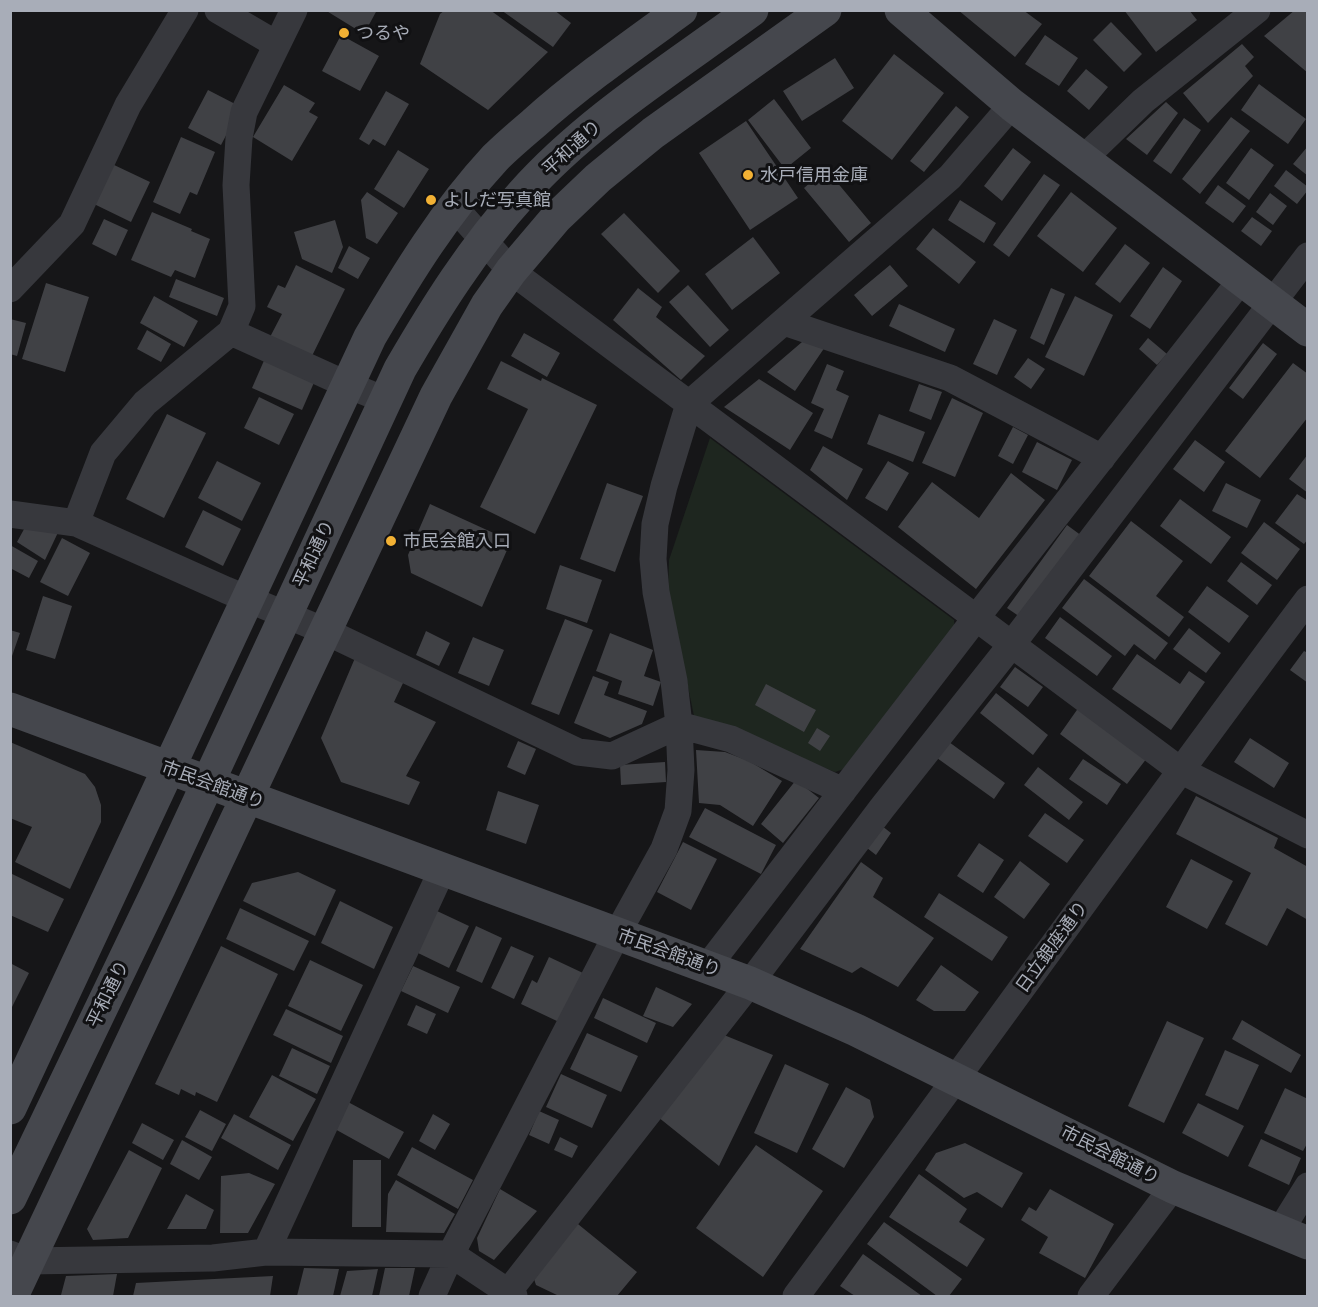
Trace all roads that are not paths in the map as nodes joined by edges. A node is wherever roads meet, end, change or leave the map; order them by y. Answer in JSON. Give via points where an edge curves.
{"nodes":[{"id":1,"x":185,"y":10,"type":"edge"},
{"id":2,"x":218,"y":10,"type":"edge"},
{"id":3,"x":294,"y":10,"type":"edge"},
{"id":4,"x":681,"y":10,"type":"edge"},
{"id":5,"x":752,"y":10,"type":"edge"},
{"id":6,"x":825,"y":10,"type":"edge"},
{"id":7,"x":901,"y":10,"type":"edge"},
{"id":8,"x":1257,"y":10,"type":"edge"},
{"id":9,"x":276,"y":44,"type":"junction"},
{"id":10,"x":1012,"y":105,"type":"junction"},
{"id":11,"x":1082,"y":160,"type":"junction"},
{"id":12,"x":454,"y":207,"type":"junction"},
{"id":13,"x":483,"y":240,"type":"junction"},
{"id":14,"x":1308,"y":256,"type":"edge"},
{"id":15,"x":511,"y":271,"type":"junction"},
{"id":16,"x":1242,"y":279,"type":"junction"},
{"id":17,"x":10,"y":289,"type":"edge"},
{"id":18,"x":1271,"y":302,"type":"junction"},
{"id":19,"x":784,"y":322,"type":"junction"},
{"id":20,"x":1308,"y":330,"type":"edge"},
{"id":21,"x":231,"y":332,"type":"junction"},
{"id":22,"x":348,"y":385,"type":"junction"},
{"id":23,"x":385,"y":400,"type":"junction"},
{"id":24,"x":688,"y":404,"type":"junction"},
{"id":25,"x":1102,"y":458,"type":"junction"},
{"id":26,"x":10,"y":514,"type":"edge"},
{"id":27,"x":76,"y":523,"type":"junction"},
{"id":28,"x":1308,"y":598,"type":"edge"},
{"id":29,"x":248,"y":599,"type":"junction"},
{"id":30,"x":286,"y":614,"type":"junction"},
{"id":31,"x":976,"y":618,"type":"junction"},
{"id":32,"x":325,"y":631,"type":"junction"},
{"id":33,"x":1012,"y":644,"type":"junction"},
{"id":34,"x":10,"y":709,"type":"edge"},
{"id":35,"x":679,"y":725,"type":"junction"},
{"id":36,"x":169,"y":769,"type":"junction"},
{"id":37,"x":1179,"y":770,"type":"junction"},
{"id":38,"x":207,"y":783,"type":"junction"},
{"id":39,"x":843,"y":791,"type":"junction"},
{"id":40,"x":247,"y":798,"type":"junction"},
{"id":41,"x":1308,"y":835,"type":"edge"},
{"id":42,"x":443,"y":868,"type":"junction"},
{"id":43,"x":617,"y":933,"type":"junction"},
{"id":44,"x":708,"y":966,"type":"junction"},
{"id":45,"x":750,"y":983,"type":"junction"},
{"id":46,"x":958,"y":1079,"type":"junction"},
{"id":47,"x":10,"y":1108,"type":"edge"},
{"id":48,"x":1173,"y":1186,"type":"junction"},
{"id":49,"x":1308,"y":1186,"type":"edge"},
{"id":50,"x":10,"y":1198,"type":"edge"},
{"id":51,"x":1294,"y":1237,"type":"edge"},
{"id":52,"x":266,"y":1252,"type":"junction"},
{"id":53,"x":451,"y":1254,"type":"junction"},
{"id":54,"x":20,"y":1257,"type":"edge"},
{"id":55,"x":508,"y":1295,"type":"edge"},
{"id":56,"x":12,"y":1296,"type":"edge"},
{"id":57,"x":432,"y":1296,"type":"edge"},
{"id":58,"x":796,"y":1296,"type":"edge"},
{"id":59,"x":1091,"y":1296,"type":"edge"}],
"edges":[{"from":1,"to":17,"type":"street","via":[[128,105],[72,224]]},
{"from":2,"to":9,"type":"street"},
{"from":3,"to":9,"type":"street"},
{"from":4,"to":12,"type":"main road","via":[[600,67],[549,110],[496,157]]},
{"from":5,"to":13,"type":"main road","name":"平和通り","via":[[628,99],[570,148],[523,192]]},
{"from":6,"to":15,"type":"main road","via":[[653,133],[598,178],[556,218]]},
{"from":7,"to":10,"type":"main road"},
{"from":8,"to":11,"type":"street","via":[[1143,101]]},
{"from":9,"to":21,"type":"street","via":[[244,112],[238,145],[242,306]]},
{"from":10,"to":11,"type":"main road"},
{"from":10,"to":19,"type":"street","via":[[950,177]]},
{"from":11,"to":16,"type":"main road"},
{"from":12,"to":13,"type":"street"},
{"from":12,"to":22,"type":"main road","via":[[397,291]]},
{"from":13,"to":15,"type":"street"},
{"from":13,"to":23,"type":"main road","name":"平和通り","via":[[429,319]]},
{"from":14,"to":18,"type":"street"},
{"from":15,"to":24,"type":"street"},
{"from":15,"to":32,"type":"main road","via":[[487,305],[436,396]]},
{"from":16,"to":18,"type":"main road"},
{"from":16,"to":25,"type":"street"},
{"from":18,"to":20,"type":"main road"},
{"from":18,"to":33,"type":"street"},
{"from":19,"to":24,"type":"street"},
{"from":19,"to":25,"type":"street","via":[[950,378]]},
{"from":21,"to":22,"type":"street"},
{"from":21,"to":27,"type":"street","via":[[145,403],[103,453]]},
{"from":22,"to":23,"type":"street"},
{"from":22,"to":29,"type":"main road"},
{"from":23,"to":30,"type":"main road","name":"平和通り"},
{"from":24,"to":31,"type":"street"},
{"from":24,"to":35,"type":"street","via":[[662,495],[653,559]]},
{"from":25,"to":31,"type":"street"},
{"from":26,"to":27,"type":"street"},
{"from":27,"to":29,"type":"street"},
{"from":28,"to":37,"type":"street","name":"日立銀座通り"},
{"from":29,"to":30,"type":"street"},
{"from":29,"to":36,"type":"main road"},
{"from":30,"to":32,"type":"street"},
{"from":30,"to":38,"type":"main road","name":"平和通り"},
{"from":31,"to":33,"type":"street"},
{"from":31,"to":39,"type":"street"},
{"from":32,"to":35,"type":"street","via":[[578,752],[612,756]]},
{"from":32,"to":40,"type":"main road"},
{"from":33,"to":37,"type":"street"},
{"from":33,"to":45,"type":"street"},
{"from":34,"to":36,"type":"main road","name":"市民会館通り"},
{"from":35,"to":39,"type":"street","via":[[731,740]]},
{"from":35,"to":43,"type":"street","via":[[678,811],[664,849]]},
{"from":36,"to":38,"type":"main road","name":"市民会館通り"},
{"from":36,"to":47,"type":"main road"},
{"from":37,"to":41,"type":"street"},
{"from":37,"to":46,"type":"street","name":"日立銀座通り"},
{"from":38,"to":40,"type":"main road","name":"市民会館通り"},
{"from":38,"to":50,"type":"main road","name":"平和通り"},
{"from":39,"to":44,"type":"street"},
{"from":40,"to":42,"type":"main road","name":"市民会館通り"},
{"from":40,"to":54,"type":"main road"},
{"from":42,"to":43,"type":"main road","name":"市民会館通り"},
{"from":42,"to":52,"type":"street"},
{"from":43,"to":44,"type":"main road","name":"市民会館通り"},
{"from":43,"to":53,"type":"street"},
{"from":44,"to":45,"type":"main road","name":"市民会館通り"},
{"from":45,"to":46,"type":"main road","name":"市民会館通り"},
{"from":45,"to":55,"type":"street"},
{"from":46,"to":48,"type":"main road","name":"市民会館通り"},
{"from":46,"to":58,"type":"street","name":"日立銀座通り"},
{"from":48,"to":51,"type":"main road","name":"市民会館通り"},
{"from":48,"to":59,"type":"street"},
{"from":49,"to":51,"type":"street"},
{"from":52,"to":53,"type":"street"},
{"from":52,"to":54,"type":"street","via":[[213,1258]]},
{"from":53,"to":55,"type":"street"},
{"from":53,"to":57,"type":"street"},
{"from":54,"to":56,"type":"main road"}]}
